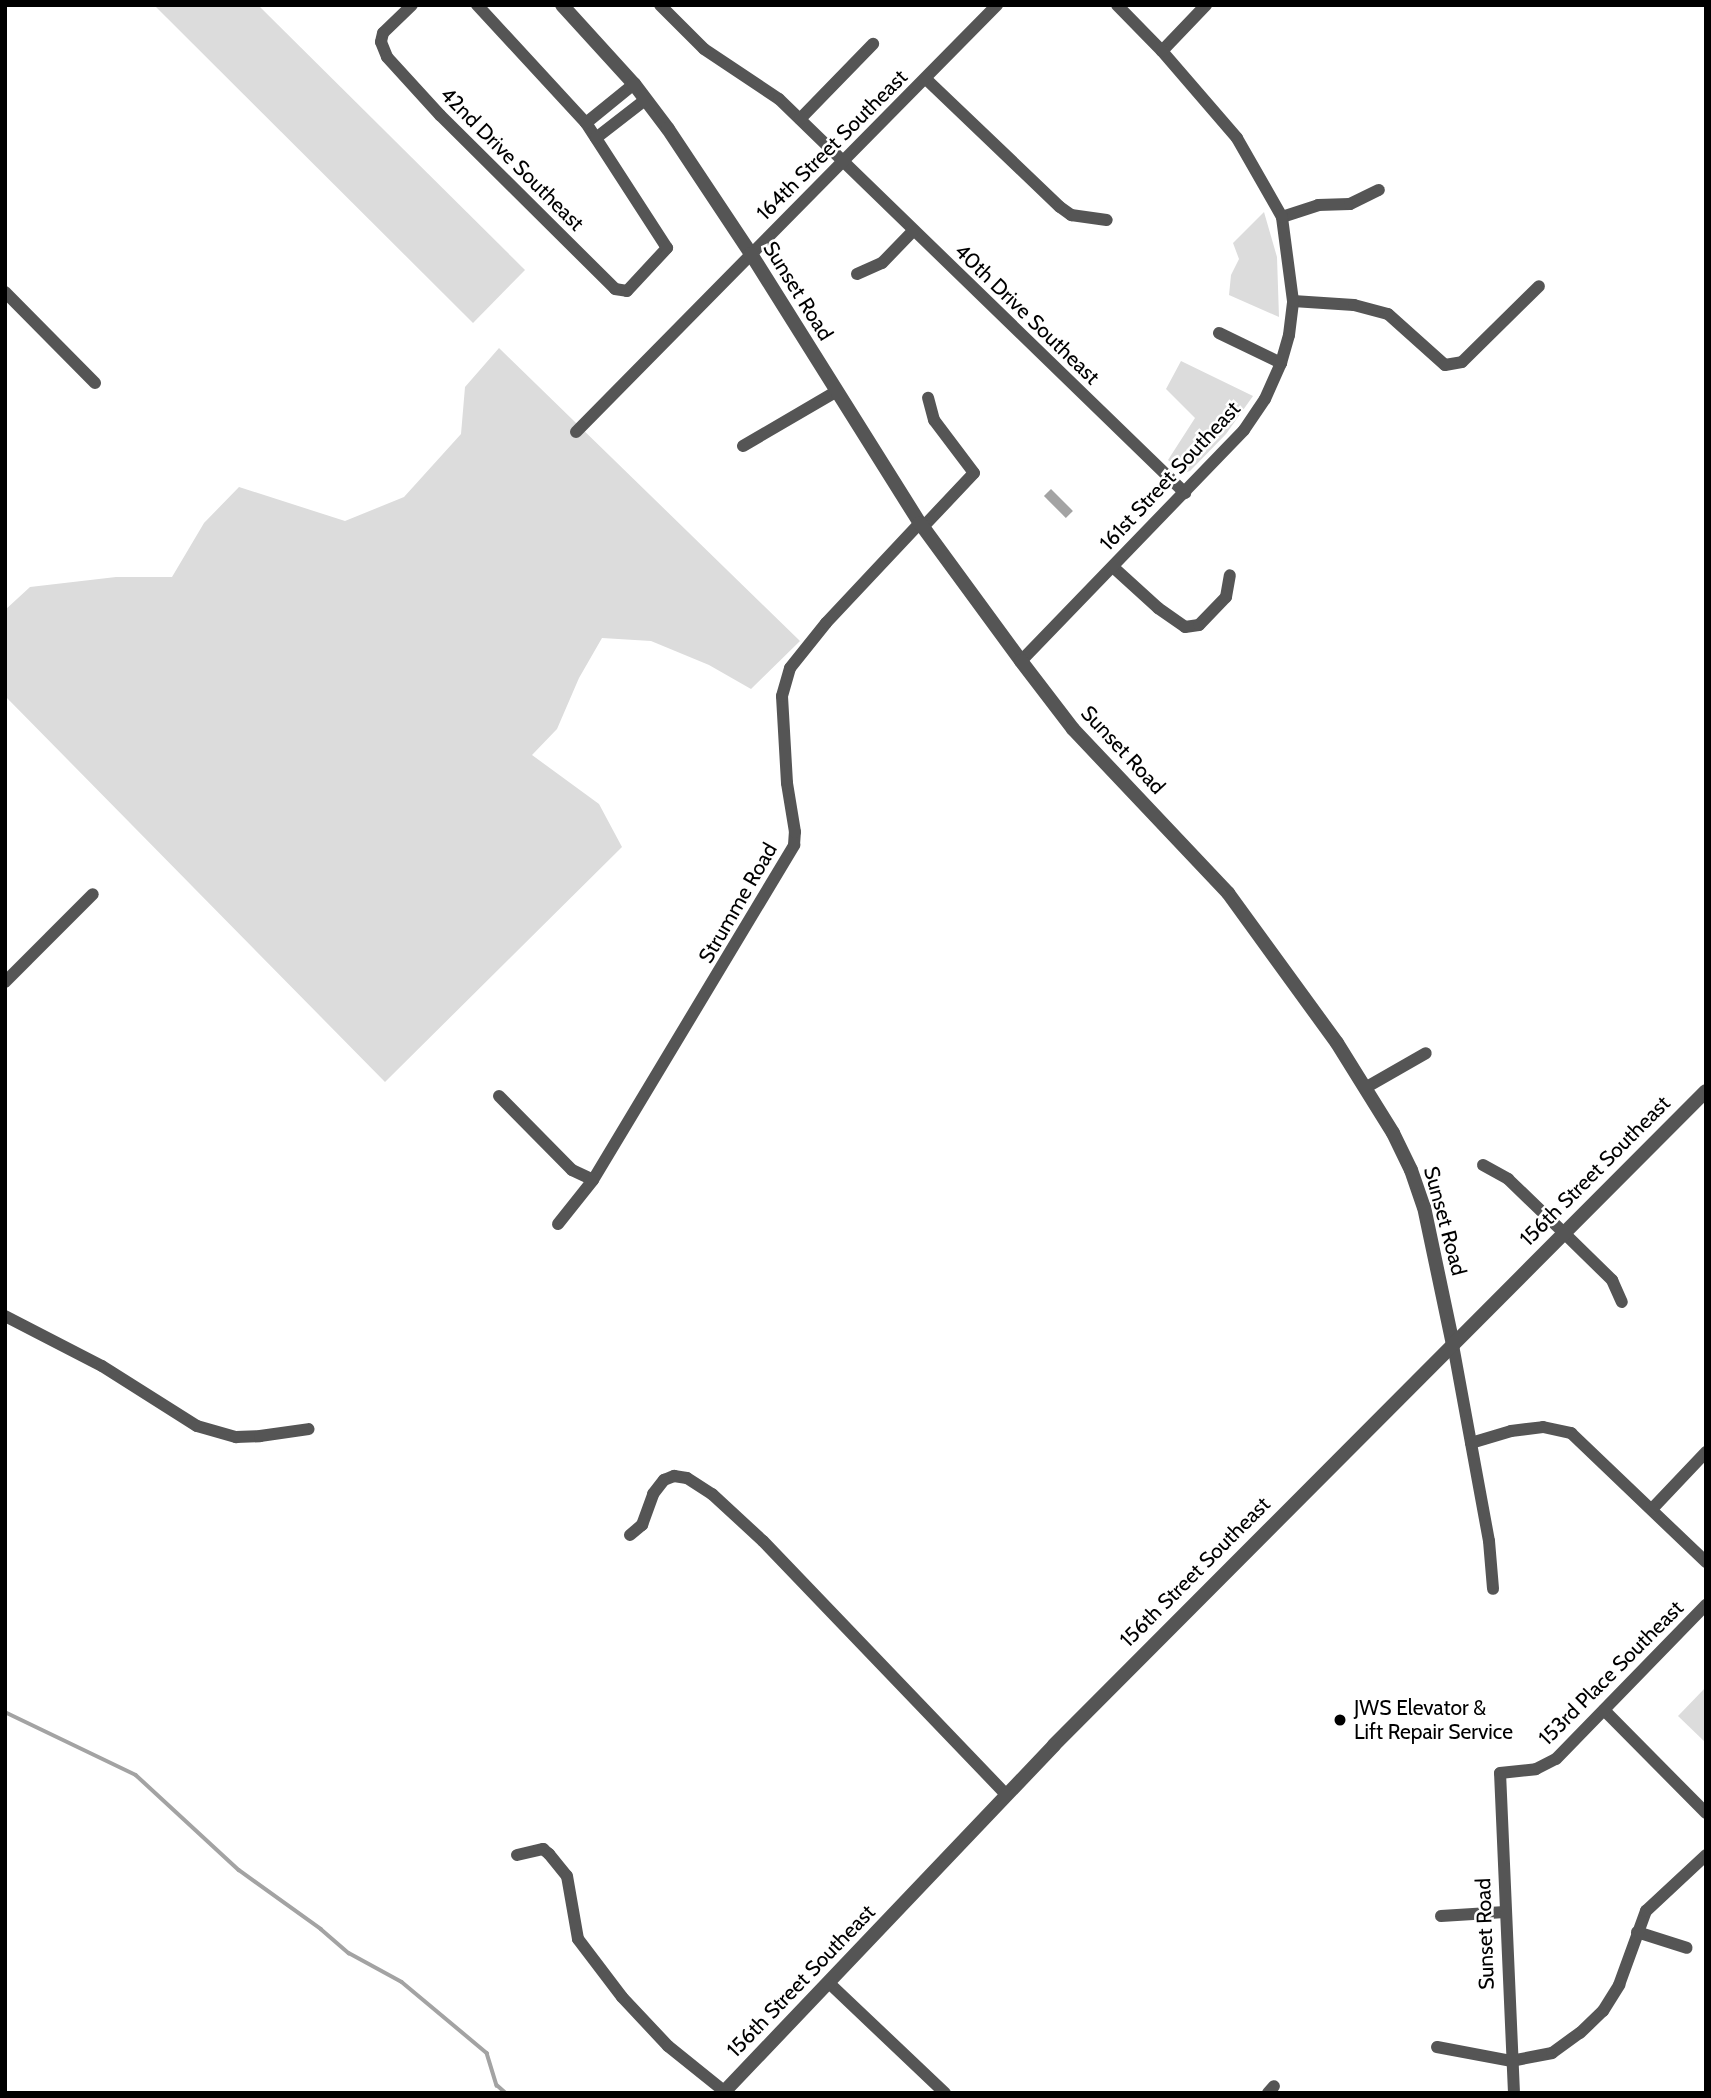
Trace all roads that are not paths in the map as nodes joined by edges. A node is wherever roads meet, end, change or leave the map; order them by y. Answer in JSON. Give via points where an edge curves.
{"nodes":[{"id":1,"x":412,"y":5,"type":"edge"},
{"id":2,"x":477,"y":5,"type":"edge"},
{"id":3,"x":562,"y":5,"type":"edge"},
{"id":4,"x":660,"y":5,"type":"edge"},
{"id":5,"x":998,"y":5,"type":"edge"},
{"id":6,"x":1117,"y":5,"type":"edge"},
{"id":7,"x":1206,"y":5,"type":"edge"},
{"id":8,"x":873,"y":44,"type":"dead end"},
{"id":9,"x":1162,"y":51,"type":"junction"},
{"id":10,"x":926,"y":79,"type":"junction"},
{"id":11,"x":634,"y":84,"type":"junction"},
{"id":12,"x":645,"y":100,"type":"junction"},
{"id":13,"x":800,"y":119,"type":"junction"},
{"id":14,"x":586,"y":123,"type":"junction"},
{"id":15,"x":596,"y":138,"type":"junction"},
{"id":16,"x":843,"y":162,"type":"junction"},
{"id":17,"x":1379,"y":190,"type":"dead end"},
{"id":18,"x":1282,"y":217,"type":"junction"},
{"id":19,"x":1107,"y":220,"type":"dead end"},
{"id":20,"x":914,"y":231,"type":"junction"},
{"id":21,"x":751,"y":254,"type":"junction"},
{"id":22,"x":857,"y":274,"type":"dead end"},
{"id":23,"x":1539,"y":286,"type":"dead end"},
{"id":24,"x":5,"y":292,"type":"edge"},
{"id":25,"x":1293,"y":301,"type":"junction"},
{"id":26,"x":1219,"y":333,"type":"dead end"},
{"id":27,"x":1281,"y":363,"type":"junction"},
{"id":28,"x":95,"y":383,"type":"dead end"},
{"id":29,"x":837,"y":391,"type":"junction"},
{"id":30,"x":928,"y":398,"type":"dead end"},
{"id":31,"x":576,"y":432,"type":"dead end"},
{"id":32,"x":743,"y":446,"type":"dead end"},
{"id":33,"x":1185,"y":493,"type":"junction"},
{"id":34,"x":922,"y":525,"type":"junction"},
{"id":35,"x":1113,"y":567,"type":"junction"},
{"id":36,"x":1230,"y":575,"type":"dead end"},
{"id":37,"x":1021,"y":661,"type":"junction"},
{"id":38,"x":93,"y":894,"type":"dead end"},
{"id":39,"x":5,"y":982,"type":"edge"},
{"id":40,"x":1426,"y":1054,"type":"dead end"},
{"id":41,"x":1365,"y":1088,"type":"junction"},
{"id":42,"x":1706,"y":1091,"type":"edge"},
{"id":43,"x":499,"y":1096,"type":"dead end"},
{"id":44,"x":1483,"y":1165,"type":"dead end"},
{"id":45,"x":593,"y":1180,"type":"junction"},
{"id":46,"x":558,"y":1224,"type":"dead end"},
{"id":47,"x":1563,"y":1232,"type":"junction"},
{"id":48,"x":1622,"y":1302,"type":"dead end"},
{"id":49,"x":5,"y":1316,"type":"edge"},
{"id":50,"x":1453,"y":1345,"type":"junction"},
{"id":51,"x":309,"y":1429,"type":"dead end"},
{"id":52,"x":1471,"y":1443,"type":"junction"},
{"id":53,"x":1706,"y":1452,"type":"edge"},
{"id":54,"x":1652,"y":1509,"type":"junction"},
{"id":55,"x":630,"y":1535,"type":"dead end"},
{"id":56,"x":1706,"y":1562,"type":"edge"},
{"id":57,"x":1493,"y":1588,"type":"dead end"},
{"id":58,"x":1706,"y":1605,"type":"edge"},
{"id":59,"x":1604,"y":1710,"type":"junction"},
{"id":60,"x":1500,"y":1773,"type":"joint"},
{"id":61,"x":1007,"y":1795,"type":"junction"},
{"id":62,"x":1706,"y":1813,"type":"edge"},
{"id":63,"x":517,"y":1855,"type":"dead end"},
{"id":64,"x":1706,"y":1855,"type":"edge"},
{"id":65,"x":1506,"y":1912,"type":"junction"},
{"id":66,"x":1441,"y":1916,"type":"dead end"},
{"id":67,"x":1637,"y":1932,"type":"junction"},
{"id":68,"x":1687,"y":1948,"type":"dead end"},
{"id":69,"x":829,"y":1983,"type":"junction"},
{"id":70,"x":1437,"y":2047,"type":"dead end"},
{"id":71,"x":1511,"y":2061,"type":"junction"},
{"id":72,"x":724,"y":2092,"type":"edge"},
{"id":73,"x":945,"y":2093,"type":"edge"},
{"id":74,"x":1514,"y":2093,"type":"edge"}],
"edges":[{"from":1,"to":15,"type":"street","name":"42nd Drive Southeast","via":[[383,33],[387,57],[615,289],[627,290],[667,248]]},
{"from":2,"to":14,"type":"street"},
{"from":3,"to":11,"type":"street","name":"Sunset Road"},
{"from":4,"to":13,"type":"street","name":"40th Drive Southeast","via":[[704,49],[758,83]]},
{"from":5,"to":10,"type":"street","name":"164th Street Southeast"},
{"from":6,"to":9,"type":"street","name":"161st Street Southeast"},
{"from":7,"to":9,"type":"street"},
{"from":8,"to":13,"type":"street"},
{"from":9,"to":18,"type":"street","name":"161st Street Southeast","via":[[1237,138]]},
{"from":10,"to":16,"type":"street","name":"164th Street Southeast"},
{"from":10,"to":19,"type":"street","via":[[1071,215]]},
{"from":11,"to":12,"type":"street","name":"Sunset Road"},
{"from":11,"to":14,"type":"street"},
{"from":12,"to":15,"type":"street"},
{"from":12,"to":21,"type":"street","name":"Sunset Road"},
{"from":13,"to":16,"type":"street","name":"40th Drive Southeast"},
{"from":14,"to":15,"type":"street"},
{"from":16,"to":20,"type":"street","name":"40th Drive Southeast"},
{"from":16,"to":21,"type":"street","name":"164th Street Southeast"},
{"from":17,"to":18,"type":"street","via":[[1350,204],[1318,205]]},
{"from":18,"to":25,"type":"street","name":"161st Street Southeast"},
{"from":20,"to":22,"type":"street","via":[[882,263]]},
{"from":20,"to":33,"type":"street","name":"40th Drive Southeast"},
{"from":21,"to":29,"type":"street","name":"Sunset Road"},
{"from":21,"to":31,"type":"street","name":"164th Street Southeast"},
{"from":23,"to":25,"type":"street","via":[[1462,362],[1445,365],[1388,314],[1354,305]]},
{"from":24,"to":28,"type":"street"},
{"from":25,"to":27,"type":"street","name":"161st Street Southeast"},
{"from":26,"to":27,"type":"street"},
{"from":27,"to":33,"type":"street","name":"161st Street Southeast","via":[[1244,430]]},
{"from":29,"to":32,"type":"street"},
{"from":29,"to":34,"type":"street","name":"Sunset Road"},
{"from":30,"to":34,"type":"street","name":"Strumme Road","via":[[934,420],[974,474]]},
{"from":33,"to":35,"type":"street","name":"161st Street Southeast"},
{"from":34,"to":37,"type":"street","name":"Sunset Road"},
{"from":34,"to":45,"type":"street","name":"Strumme Road","via":[[826,623],[790,668],[782,696],[794,845]]},
{"from":35,"to":36,"type":"street","via":[[1185,627],[1199,625],[1226,597]]},
{"from":35,"to":37,"type":"street","name":"161st Street Southeast"},
{"from":37,"to":41,"type":"street","name":"Sunset Road","via":[[1073,729],[1228,893],[1283,965]]},
{"from":38,"to":39,"type":"street"},
{"from":40,"to":41,"type":"street"},
{"from":41,"to":50,"type":"street","name":"Sunset Road","via":[[1393,1133],[1424,1207]]},
{"from":42,"to":47,"type":"street","name":"156th Street Southeast"},
{"from":43,"to":45,"type":"street","via":[[572,1170]]},
{"from":44,"to":47,"type":"street","via":[[1508,1180]]},
{"from":45,"to":46,"type":"street","name":"Strumme Road"},
{"from":47,"to":48,"type":"street","via":[[1612,1280]]},
{"from":47,"to":50,"type":"street","name":"156th Street Southeast"},
{"from":49,"to":51,"type":"street","via":[[88,1358],[197,1426],[236,1437]]},
{"from":50,"to":52,"type":"street","name":"Sunset Road"},
{"from":50,"to":61,"type":"street","name":"156th Street Southeast"},
{"from":52,"to":54,"type":"street","via":[[1543,1427],[1571,1433]]},
{"from":52,"to":57,"type":"street","name":"Sunset Road"},
{"from":53,"to":54,"type":"street"},
{"from":54,"to":56,"type":"street"},
{"from":55,"to":61,"type":"street","via":[[642,1525],[653,1494],[664,1480],[687,1478],[712,1494],[763,1541]]},
{"from":58,"to":59,"type":"street","name":"153rd Place Southeast"},
{"from":59,"to":60,"type":"street","name":"153rd Place Southeast","via":[[1556,1759],[1536,1769]]},
{"from":59,"to":62,"type":"street"},
{"from":60,"to":65,"type":"street","name":"Sunset Road"},
{"from":61,"to":69,"type":"street","name":"156th Street Southeast"},
{"from":63,"to":72,"type":"street","via":[[542,1849],[549,1854],[567,1876],[578,1940],[668,2046]]},
{"from":64,"to":67,"type":"street","via":[[1646,1911]]},
{"from":65,"to":66,"type":"street"},
{"from":65,"to":71,"type":"street","name":"Sunset Road"},
{"from":67,"to":68,"type":"street"},
{"from":67,"to":71,"type":"street","via":[[1619,1985],[1603,2011],[1552,2053]]},
{"from":69,"to":72,"type":"street","name":"156th Street Southeast"},
{"from":69,"to":73,"type":"street"},
{"from":70,"to":71,"type":"street"},
{"from":71,"to":74,"type":"street","name":"Sunset Road"}]}
